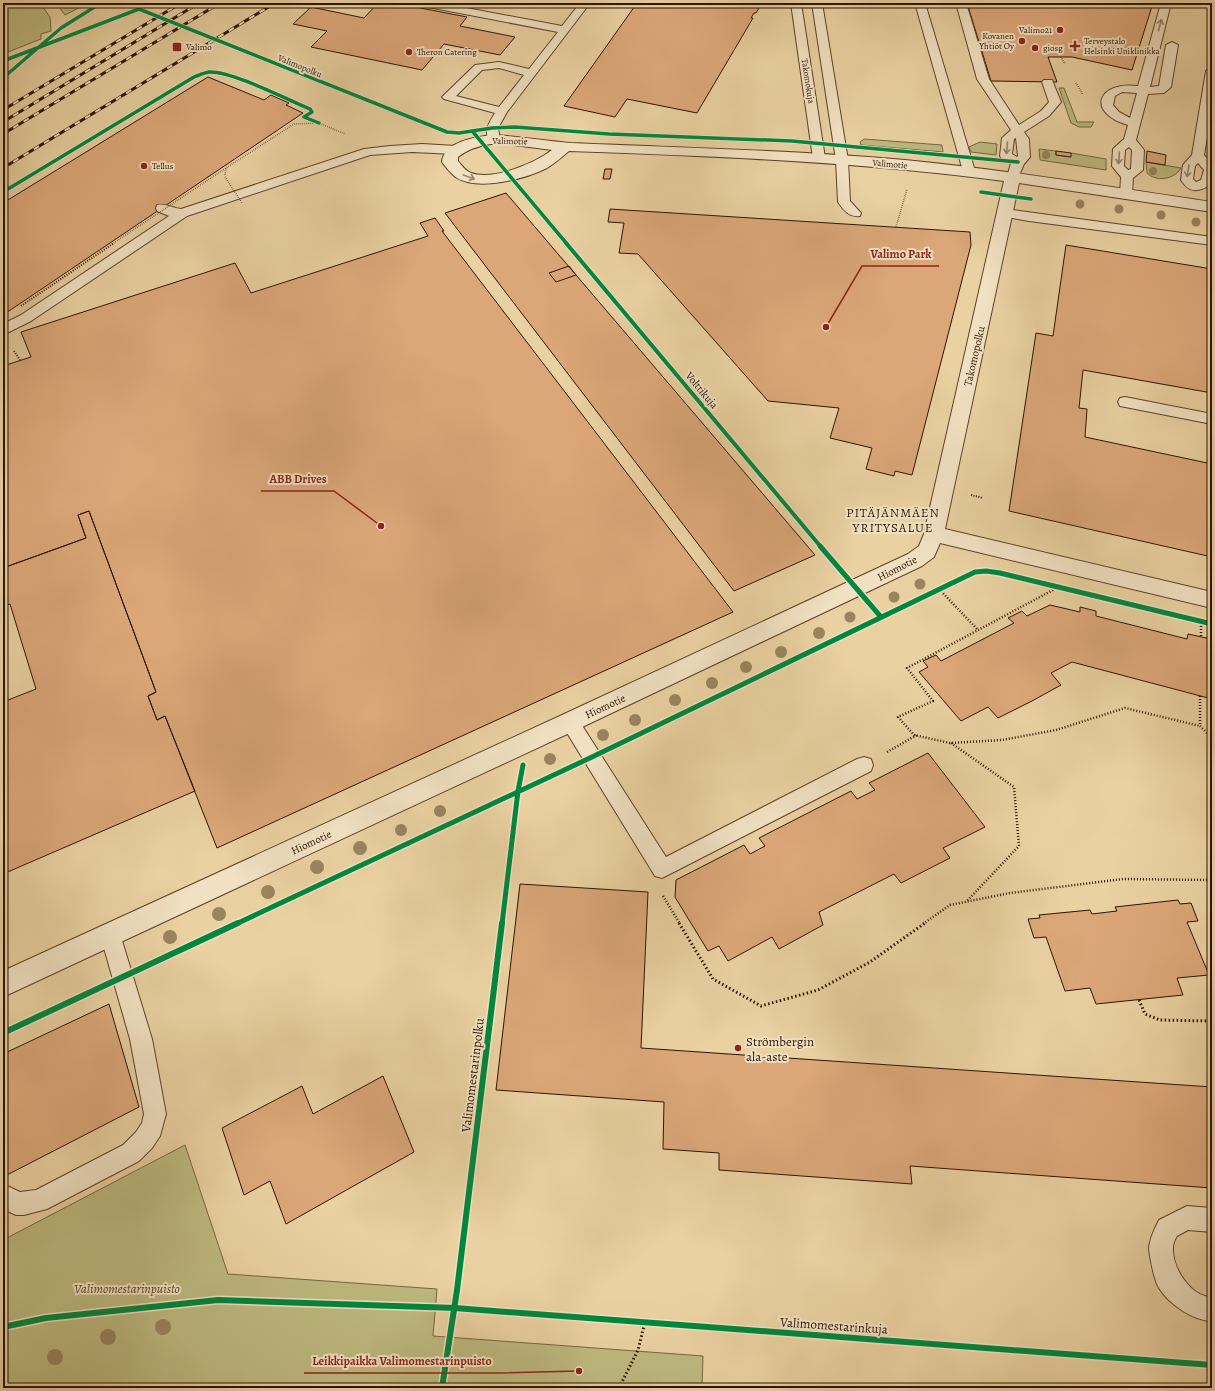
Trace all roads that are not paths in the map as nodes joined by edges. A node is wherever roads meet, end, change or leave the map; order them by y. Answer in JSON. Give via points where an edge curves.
{"nodes":[{"id":1,"x":423,"y":3,"type":"edge"},
{"id":2,"x":585,"y":3,"type":"edge"},
{"id":3,"x":796,"y":3,"type":"edge"},
{"id":4,"x":817,"y":3,"type":"edge"},
{"id":5,"x":920,"y":3,"type":"edge"},
{"id":6,"x":960,"y":3,"type":"edge"},
{"id":7,"x":1166,"y":3,"type":"edge"},
{"id":8,"x":449,"y":5,"type":"edge"},
{"id":9,"x":565,"y":30,"type":"junction"},
{"id":10,"x":1172,"y":45,"type":"dead end"},
{"id":11,"x":1212,"y":71,"type":"edge"},
{"id":12,"x":532,"y":73,"type":"junction"},
{"id":13,"x":1048,"y":82,"type":"dead end"},
{"id":14,"x":1143,"y":90,"type":"junction"},
{"id":15,"x":502,"y":111,"type":"junction"},
{"id":16,"x":1134,"y":123,"type":"junction"},
{"id":17,"x":1016,"y":130,"type":"junction"},
{"id":18,"x":494,"y":140,"type":"junction"},
{"id":19,"x":1130,"y":140,"type":"junction"},
{"id":20,"x":566,"y":147,"type":"junction"},
{"id":21,"x":456,"y":150,"type":"junction"},
{"id":22,"x":1198,"y":156,"type":"junction"},
{"id":23,"x":819,"y":158,"type":"junction"},
{"id":24,"x":842,"y":160,"type":"junction"},
{"id":25,"x":1016,"y":170,"type":"junction"},
{"id":26,"x":968,"y":171,"type":"junction"},
{"id":27,"x":1127,"y":177,"type":"junction"},
{"id":28,"x":1194,"y":187,"type":"junction"},
{"id":29,"x":1126,"y":194,"type":"junction"},
{"id":30,"x":1190,"y":204,"type":"junction"},
{"id":31,"x":1212,"y":207,"type":"edge"},
{"id":32,"x":162,"y":208,"type":"dead end"},
{"id":33,"x":182,"y":213,"type":"junction"},
{"id":34,"x":855,"y":213,"type":"dead end"},
{"id":35,"x":1005,"y":213,"type":"junction"},
{"id":36,"x":1212,"y":241,"type":"edge"},
{"id":37,"x":3,"y":330,"type":"edge"},
{"id":38,"x":1125,"y":402,"type":"dead end"},
{"id":39,"x":1212,"y":419,"type":"edge"},
{"id":40,"x":934,"y":534,"type":"junction"},
{"id":41,"x":1212,"y":600,"type":"edge"},
{"id":42,"x":570,"y":722,"type":"junction"},
{"id":43,"x":864,"y":765,"type":"dead end"},
{"id":44,"x":110,"y":934,"type":"junction"},
{"id":45,"x":3,"y":984,"type":"edge"},
{"id":46,"x":3,"y":1196,"type":"edge"},
{"id":47,"x":1212,"y":1220,"type":"edge"},
{"id":48,"x":1212,"y":1310,"type":"edge"}],
"edges":[{"from":1,"to":8,"type":"lane"},
{"from":2,"to":9,"type":"lane"},
{"from":3,"to":23,"type":"lane","name":"Takomokuja"},
{"from":4,"to":24,"type":"lane"},
{"from":5,"to":26,"type":"lane"},
{"from":6,"to":17,"type":"lane","via":[[983,79]]},
{"from":14,"to":7,"type":"lane","one_way":true},
{"from":8,"to":9,"type":"lane"},
{"from":9,"to":12,"type":"lane"},
{"from":10,"to":14,"type":"lane","via":[[1165,87],[1163,90]]},
{"from":11,"to":22,"type":"lane"},
{"from":12,"to":15,"type":"lane"},
{"from":12,"to":15,"type":"lane","via":[[500,65],[479,67],[448,98]]},
{"from":13,"to":17,"type":"lane","via":[[1055,102],[1052,107],[1038,120]]},
{"from":14,"to":16,"type":"lane"},
{"from":14,"to":16,"type":"lane","via":[[1121,89],[1113,92],[1106,102],[1108,109],[1114,114]]},
{"from":15,"to":18,"type":"lane","via":[[492,128]]},
{"from":16,"to":19,"type":"lane"},
{"from":17,"to":25,"type":"lane","via":[[1008,138],[1006,156]]},
{"from":18,"to":20,"type":"street","name":"Valimotie","via":[[517,140]]},
{"from":18,"to":21,"type":"street","name":"Valimotie","via":[[467,144]]},
{"from":19,"to":27,"type":"lane","via":[[1138,150],[1137,170]]},
{"from":19,"to":27,"type":"lane","one_way":true,"via":[[1119,149],[1118,166]]},
{"from":21,"to":20,"type":"street","one_way":true,"via":[[450,156],[450,162],[463,175],[473,179],[510,175],[539,166]]},
{"from":20,"to":23,"type":"street","name":"Valimotie"},
{"from":21,"to":33,"type":"lane","via":[[431,147],[368,152]]},
{"from":22,"to":28,"type":"lane","one_way":true,"via":[[1189,165],[1187,175],[1187,180]]},
{"from":22,"to":28,"type":"lane","via":[[1210,168],[1207,182]]},
{"from":23,"to":24,"type":"street","name":"Valimotie"},
{"from":24,"to":26,"type":"street","name":"Valimotie"},
{"from":24,"to":34,"type":"lane","via":[[844,202]]},
{"from":25,"to":26,"type":"street","name":"Valimotie"},
{"from":25,"to":29,"type":"street","name":"Valimotie"},
{"from":25,"to":35,"type":"street","name":"Takomopolku"},
{"from":27,"to":29,"type":"lane"},
{"from":28,"to":30,"type":"lane"},
{"from":29,"to":30,"type":"street","name":"Valimotie"},
{"from":30,"to":31,"type":"street","name":"Valimotie"},
{"from":32,"to":33,"type":"lane"},
{"from":33,"to":37,"type":"lane","via":[[26,318]]},
{"from":35,"to":36,"type":"lane"},
{"from":35,"to":40,"type":"street","name":"Takomopolku"},
{"from":38,"to":39,"type":"lane"},
{"from":40,"to":41,"type":"street"},
{"from":40,"to":42,"type":"street","name":"Hiomotie","via":[[927,551],[915,560]]},
{"from":42,"to":43,"type":"lane","via":[[662,869]]},
{"from":42,"to":44,"type":"street","name":"Hiomotie"},
{"from":44,"to":45,"type":"street","name":"Hiomotie"},
{"from":44,"to":46,"type":"lane","via":[[141,1039],[155,1114],[152,1128],[131,1153],[38,1201],[24,1204],[12,1202]]},
{"from":47,"to":48,"type":"lane","via":[[1187,1218],[1167,1228],[1161,1248],[1168,1280],[1187,1300],[1204,1309]]}]}
